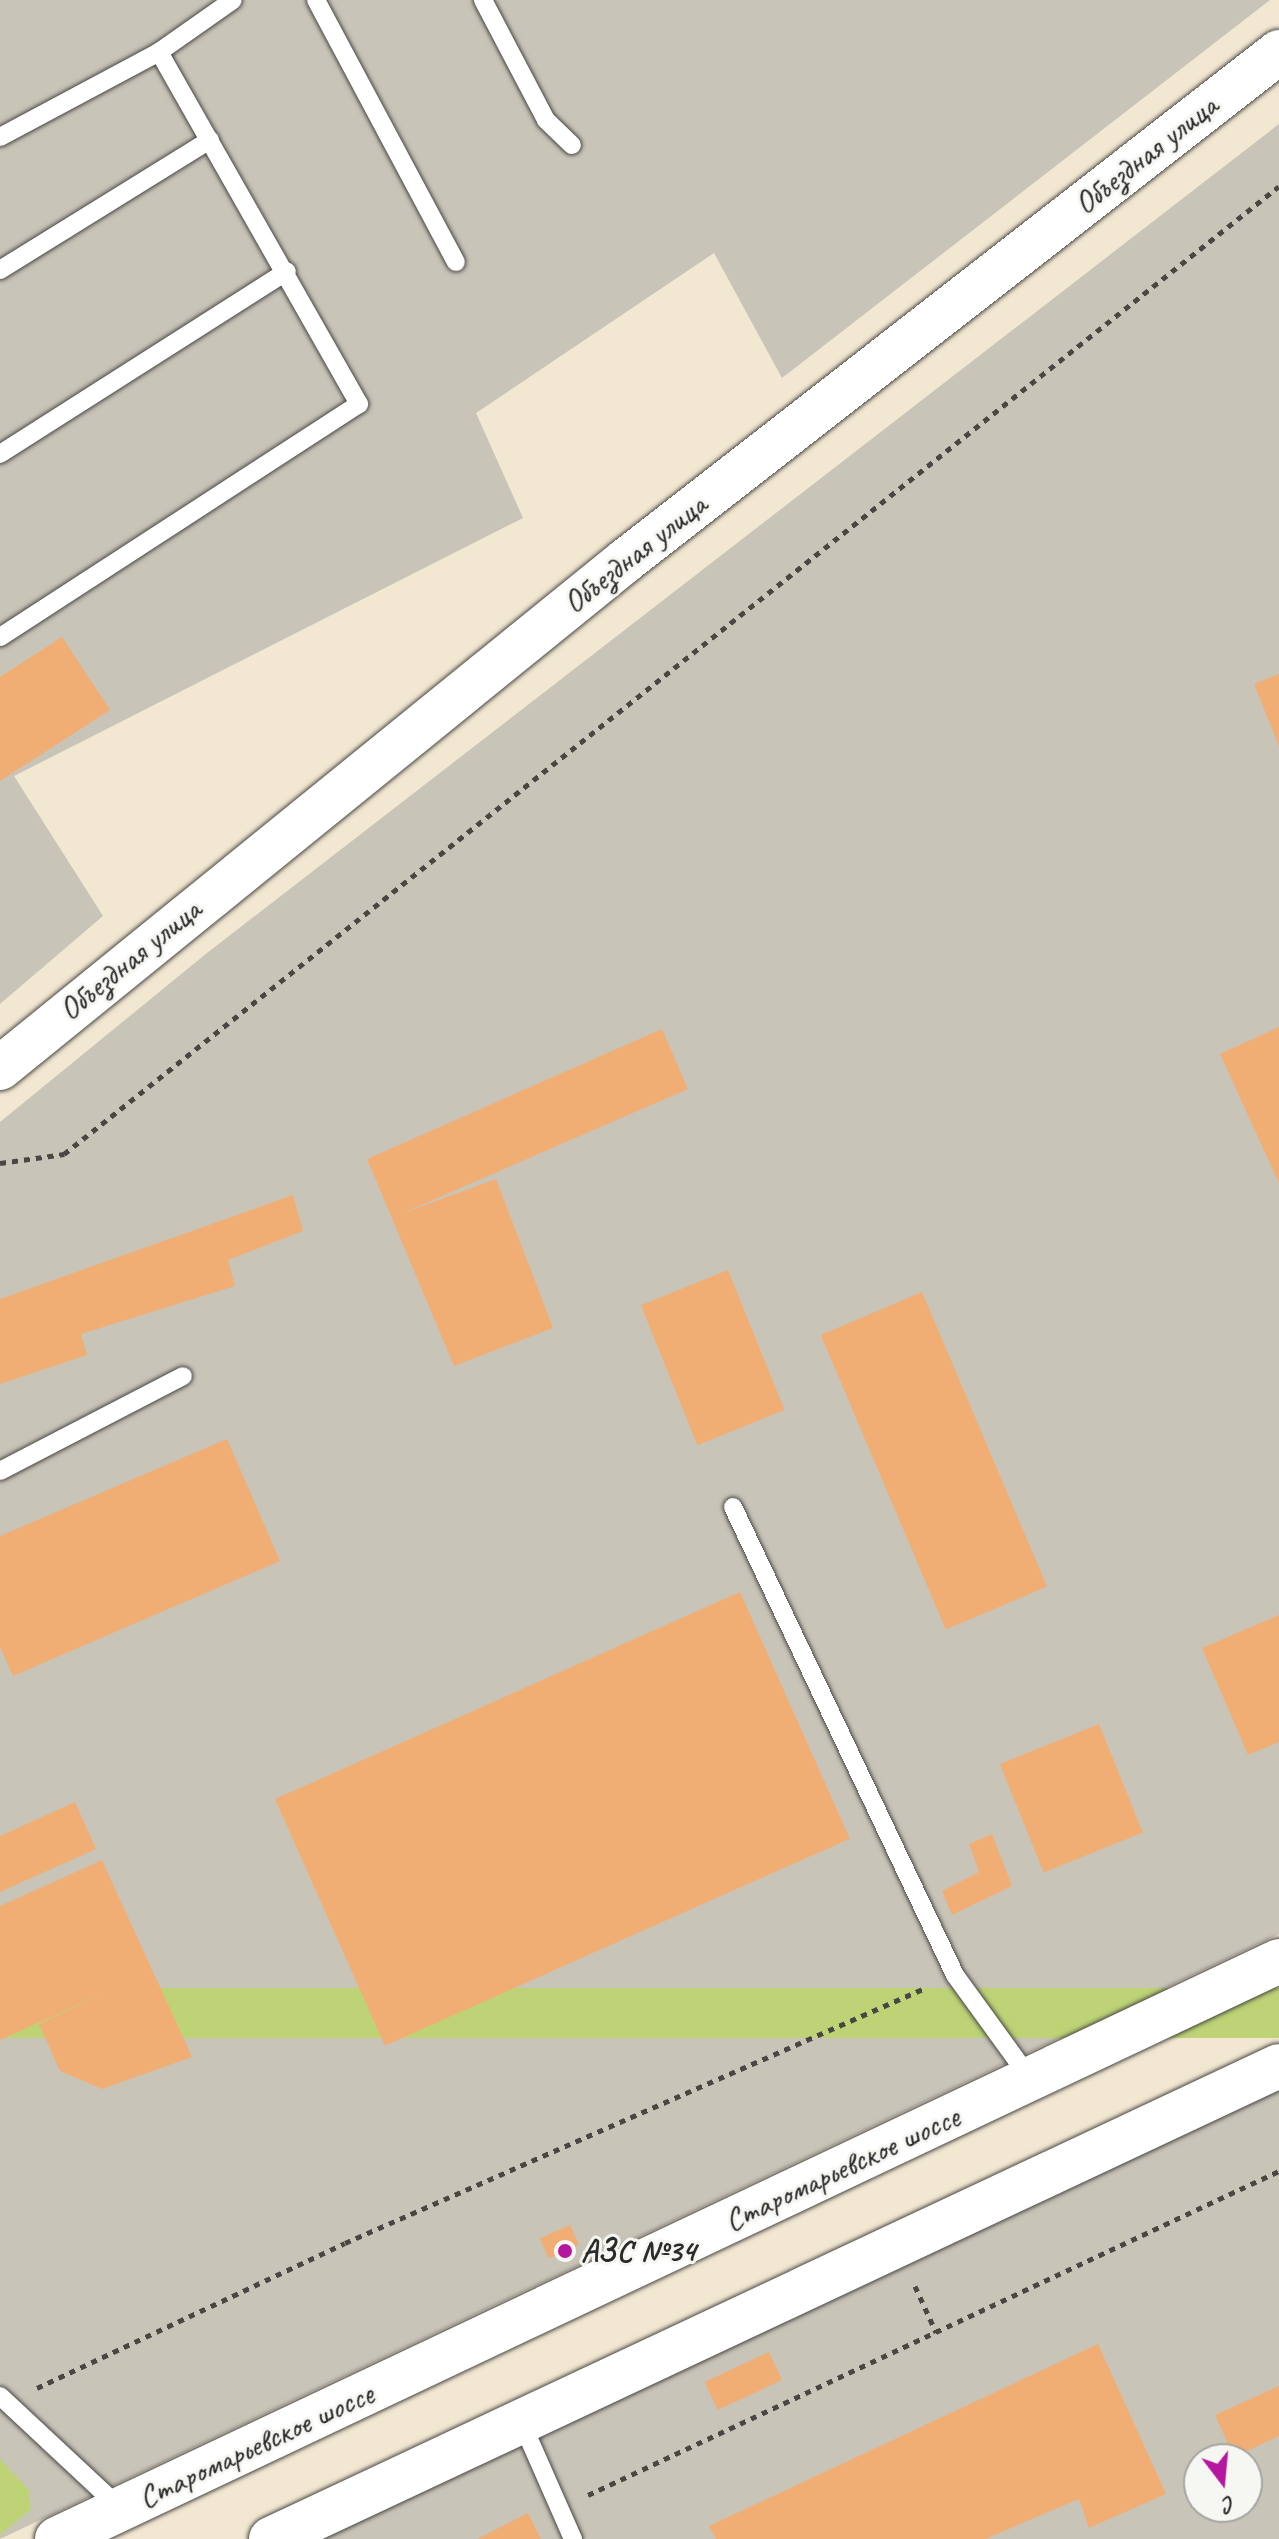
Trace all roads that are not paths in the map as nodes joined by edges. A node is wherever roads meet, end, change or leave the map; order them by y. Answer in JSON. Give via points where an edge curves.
{"nodes":[{"id":1,"x":233,"y":0,"type":"edge"},
{"id":2,"x":316,"y":0,"type":"edge"},
{"id":3,"x":483,"y":0,"type":"edge"},
{"id":4,"x":159,"y":52,"type":"junction"},
{"id":5,"x":1279,"y":52,"type":"edge"},
{"id":6,"x":0,"y":137,"type":"edge"},
{"id":7,"x":210,"y":140,"type":"junction"},
{"id":8,"x":572,"y":145,"type":"dead end"},
{"id":9,"x":456,"y":262,"type":"dead end"},
{"id":10,"x":0,"y":270,"type":"edge"},
{"id":11,"x":287,"y":271,"type":"junction"},
{"id":12,"x":0,"y":454,"type":"edge"},
{"id":13,"x":0,"y":637,"type":"edge"},
{"id":14,"x":0,"y":1068,"type":"edge"},
{"id":15,"x":183,"y":1376,"type":"dead end"},
{"id":16,"x":0,"y":1471,"type":"edge"},
{"id":17,"x":733,"y":1507,"type":"dead end"},
{"id":18,"x":1279,"y":1961,"type":"edge"},
{"id":19,"x":1279,"y":2066,"type":"edge"},
{"id":20,"x":1031,"y":2080,"type":"junction"},
{"id":21,"x":4,"y":2399,"type":"edge"},
{"id":22,"x":521,"y":2421,"type":"junction"},
{"id":23,"x":121,"y":2509,"type":"junction"},
{"id":24,"x":57,"y":2539,"type":"edge"},
{"id":25,"x":271,"y":2539,"type":"edge"},
{"id":26,"x":573,"y":2539,"type":"edge"}],
"edges":[{"from":1,"to":4,"type":"lane"},
{"from":2,"to":9,"type":"lane"},
{"from":3,"to":8,"type":"lane","via":[[546,120]]},
{"from":4,"to":6,"type":"lane"},
{"from":4,"to":7,"type":"lane"},
{"from":5,"to":14,"type":"main road","name":"Объездная улица","via":[[625,561]]},
{"from":7,"to":10,"type":"lane"},
{"from":7,"to":11,"type":"lane"},
{"from":11,"to":12,"type":"lane"},
{"from":11,"to":13,"type":"lane","via":[[359,404]]},
{"from":15,"to":16,"type":"lane"},
{"from":17,"to":20,"type":"lane","via":[[955,1975]]},
{"from":18,"to":20,"type":"main road","name":"Старомарьевское шоссе"},
{"from":19,"to":22,"type":"main road"},
{"from":20,"to":23,"type":"main road","name":"Старомарьевское шоссе"},
{"from":21,"to":23,"type":"lane"},
{"from":22,"to":25,"type":"main road"},
{"from":22,"to":26,"type":"lane"},
{"from":23,"to":24,"type":"main road","name":"Старомарьевское шоссе"}]}
